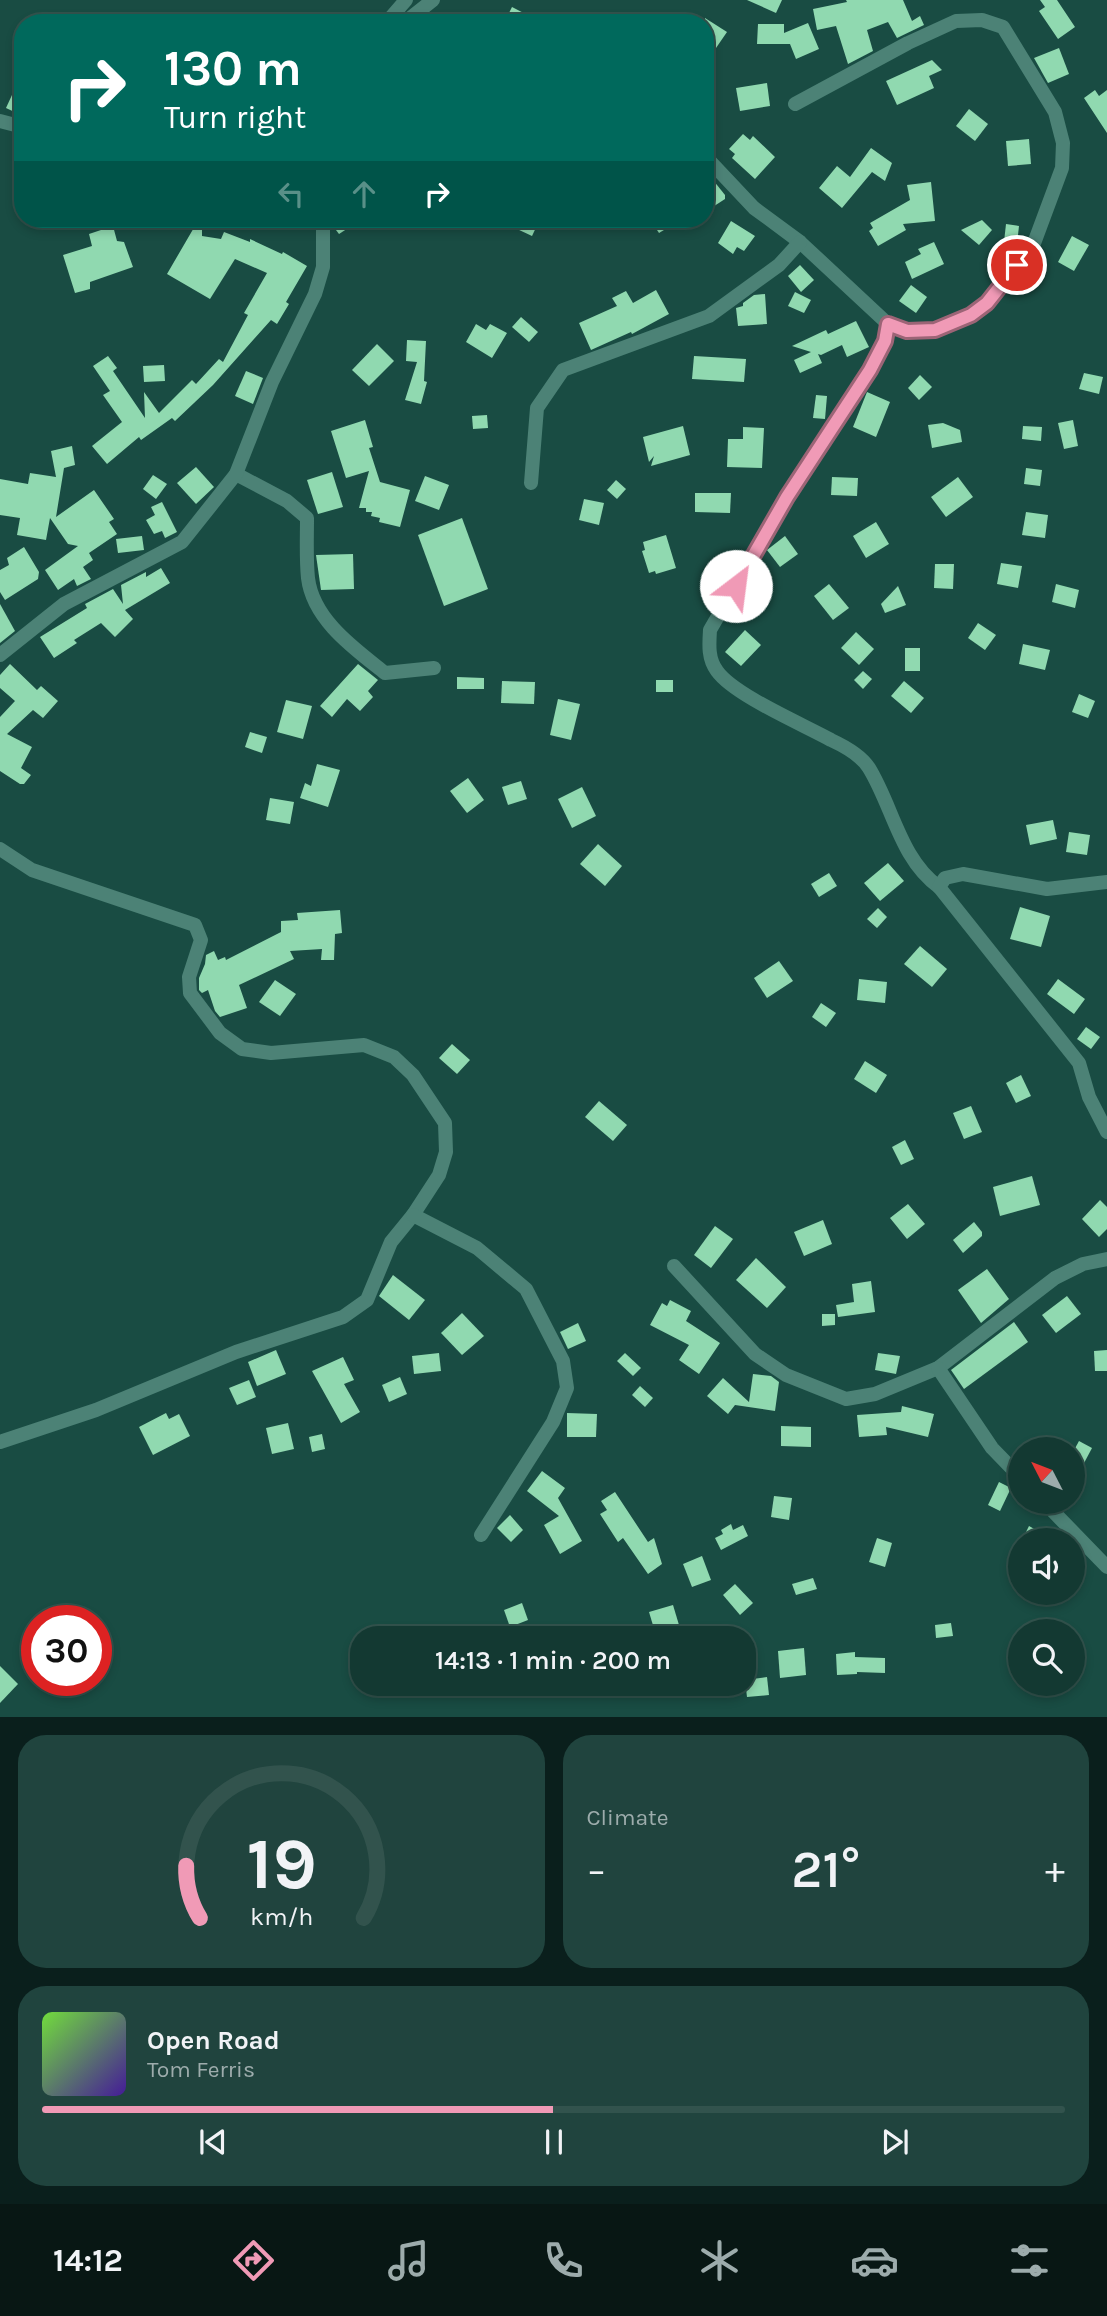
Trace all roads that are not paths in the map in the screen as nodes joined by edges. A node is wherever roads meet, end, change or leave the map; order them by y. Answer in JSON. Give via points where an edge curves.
{"nodes":[{"id":1,"x":406,"y":0,"type":"edge"},
{"id":2,"x":433,"y":0,"type":"edge"},
{"id":3,"x":394,"y":14,"type":"edge"},
{"id":4,"x":415,"y":14,"type":"edge"},
{"id":5,"x":794,"y":104,"type":"dead end"},
{"id":6,"x":714,"y":166,"type":"edge"},
{"id":7,"x":323,"y":228,"type":"edge"},
{"id":8,"x":800,"y":242,"type":"junction"},
{"id":9,"x":888,"y":324,"type":"junction"},
{"id":10,"x":236,"y":474,"type":"junction"},
{"id":11,"x":531,"y":483,"type":"dead end"},
{"id":12,"x":0,"y":655,"type":"edge"},
{"id":13,"x":434,"y":668,"type":"dead end"},
{"id":14,"x":0,"y":849,"type":"edge"},
{"id":15,"x":1107,"y":882,"type":"edge"},
{"id":16,"x":939,"y":887,"type":"junction"},
{"id":17,"x":1107,"y":1132,"type":"edge"},
{"id":18,"x":413,"y":1215,"type":"junction"},
{"id":19,"x":1107,"y":1259,"type":"edge"},
{"id":20,"x":674,"y":1266,"type":"dead end"},
{"id":21,"x":938,"y":1368,"type":"junction"},
{"id":22,"x":0,"y":1442,"type":"edge"},
{"id":23,"x":1008,"y":1465,"type":"edge"},
{"id":24,"x":1056,"y":1514,"type":"edge"},
{"id":25,"x":481,"y":1535,"type":"dead end"},
{"id":26,"x":1107,"y":1567,"type":"edge"}],
"edges":[{"from":1,"to":3,"type":"street"},
{"from":2,"to":4,"type":"street"},
{"from":5,"to":9,"type":"street","via":[[956,21],[982,20],[1003,27],[1055,112],[1063,143],[1062,168],[1033,246],[987,303],[971,315],[935,330],[907,331]]},
{"from":6,"to":8,"type":"street","via":[[754,208]]},
{"from":7,"to":10,"type":"street","via":[[323,267],[315,294],[272,382]]},
{"from":8,"to":9,"type":"street"},
{"from":8,"to":11,"type":"street","via":[[779,265],[709,316],[563,370],[537,408]]},
{"from":9,"to":16,"type":"street","via":[[870,370],[787,497],[710,630],[709,654],[716,671],[734,688],[847,748],[868,766],[906,847]]},
{"from":10,"to":12,"type":"street","via":[[182,542],[64,604]]},
{"from":10,"to":13,"type":"street","via":[[287,501],[307,519],[308,579],[314,598],[341,638],[385,673]]},
{"from":14,"to":18,"type":"street","via":[[32,870],[195,925],[201,940],[189,977],[190,993],[219,1033],[242,1049],[271,1054],[364,1045],[394,1057],[413,1075],[445,1123],[446,1152],[439,1175]]},
{"from":15,"to":16,"type":"street","via":[[1047,889],[963,874],[945,878]]},
{"from":16,"to":17,"type":"street","via":[[1079,1063],[1089,1097]]},
{"from":18,"to":22,"type":"street","via":[[391,1242],[367,1300],[343,1317],[236,1352],[96,1410]]},
{"from":18,"to":25,"type":"street","via":[[477,1248],[526,1289],[563,1361],[567,1388],[553,1422]]},
{"from":19,"to":21,"type":"street","via":[[1083,1264],[1055,1278]]},
{"from":20,"to":21,"type":"street","via":[[755,1354],[786,1375],[846,1399],[875,1394]]},
{"from":21,"to":23,"type":"street"},
{"from":24,"to":26,"type":"street"}]}
